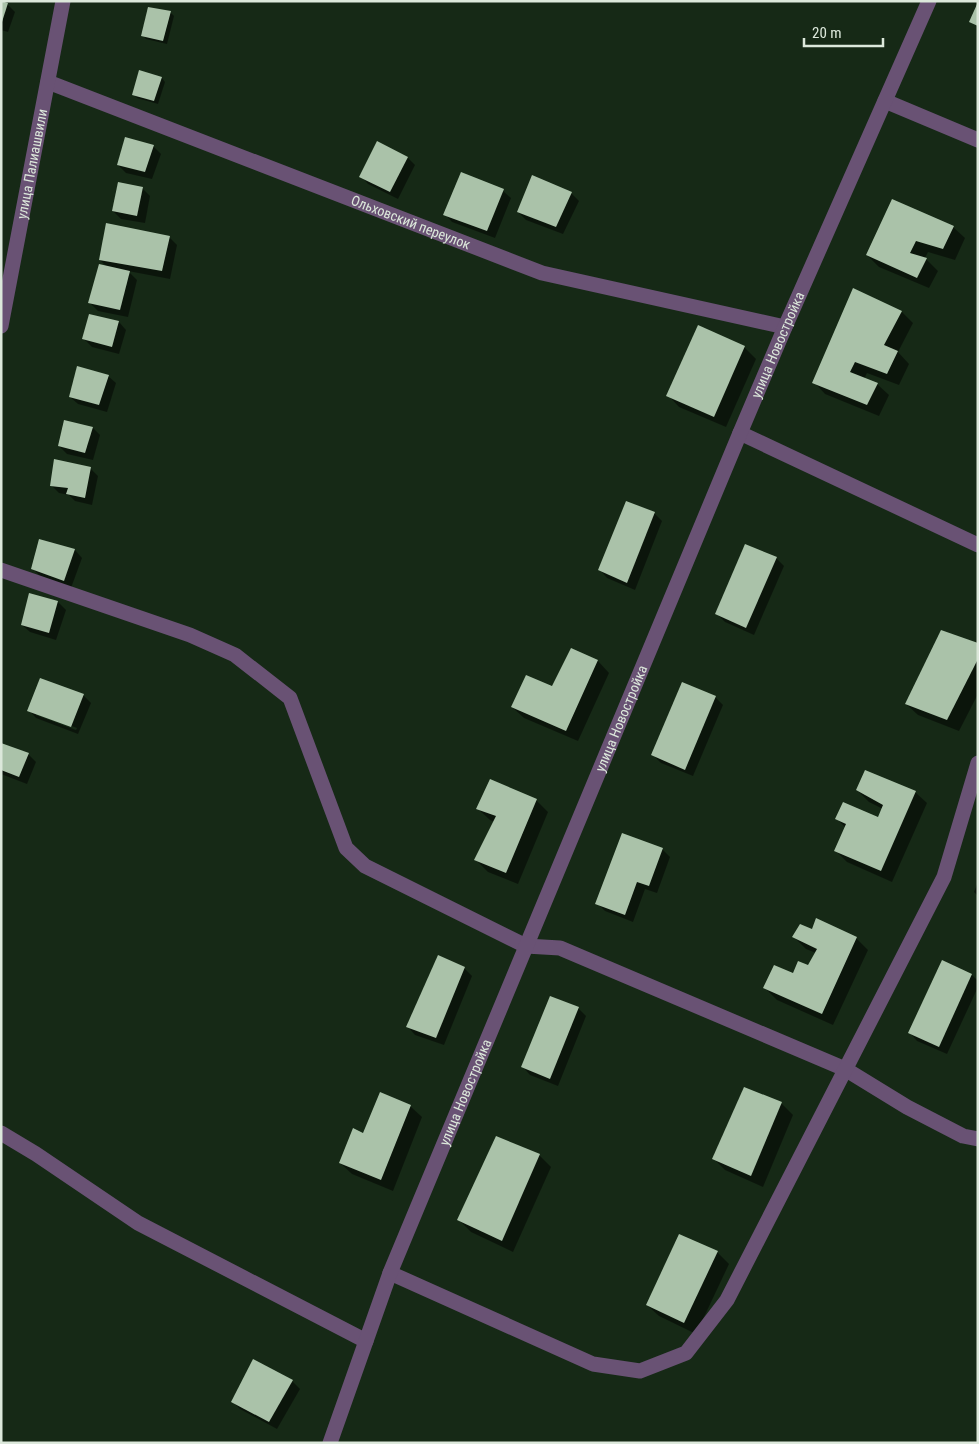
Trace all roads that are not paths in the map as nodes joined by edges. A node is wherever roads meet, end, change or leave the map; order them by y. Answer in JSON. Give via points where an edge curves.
{"nodes":[{"id":1,"x":63,"y":1,"type":"edge"},
{"id":2,"x":929,"y":1,"type":"edge"},
{"id":3,"x":48,"y":82,"type":"junction"},
{"id":4,"x":885,"y":101,"type":"junction"},
{"id":5,"x":978,"y":140,"type":"edge"},
{"id":6,"x":1,"y":326,"type":"edge"},
{"id":7,"x":785,"y":327,"type":"junction"},
{"id":8,"x":740,"y":433,"type":"junction"},
{"id":9,"x":978,"y":545,"type":"edge"},
{"id":10,"x":1,"y":570,"type":"edge"},
{"id":11,"x":978,"y":763,"type":"edge"},
{"id":12,"x":526,"y":946,"type":"junction"},
{"id":13,"x":845,"y":1069,"type":"junction"},
{"id":14,"x":1,"y":1133,"type":"edge"},
{"id":15,"x":978,"y":1139,"type":"edge"},
{"id":16,"x":390,"y":1273,"type":"junction"},
{"id":17,"x":366,"y":1341,"type":"junction"},
{"id":18,"x":330,"y":1443,"type":"edge"}],
"edges":[{"from":1,"to":3,"type":"street","name":"улица Палиашвили"},
{"from":2,"to":4,"type":"street","name":"улица Новостройка"},
{"from":3,"to":6,"type":"street","name":"улица Палиашвили"},
{"from":3,"to":7,"type":"street","name":"Ольховский переулок","via":[[542,273]]},
{"from":4,"to":5,"type":"street"},
{"from":4,"to":7,"type":"street","name":"улица Новостройка"},
{"from":7,"to":8,"type":"street","name":"улица Новостройка"},
{"from":8,"to":9,"type":"street"},
{"from":8,"to":12,"type":"street","name":"улица Новостройка"},
{"from":10,"to":12,"type":"street","via":[[190,635],[235,655],[290,698],[346,848],[365,866]]},
{"from":11,"to":13,"type":"street","via":[[944,877]]},
{"from":12,"to":13,"type":"street","via":[[560,948]]},
{"from":12,"to":16,"type":"street","name":"улица Новостройка"},
{"from":13,"to":15,"type":"street","via":[[907,1107],[963,1136]]},
{"from":13,"to":16,"type":"street","via":[[727,1300],[686,1353],[640,1371],[593,1364]]},
{"from":14,"to":17,"type":"street","via":[[138,1222]]},
{"from":16,"to":17,"type":"street","name":"улица Новостройка"},
{"from":17,"to":18,"type":"street","name":"улица Новостройка"}]}
